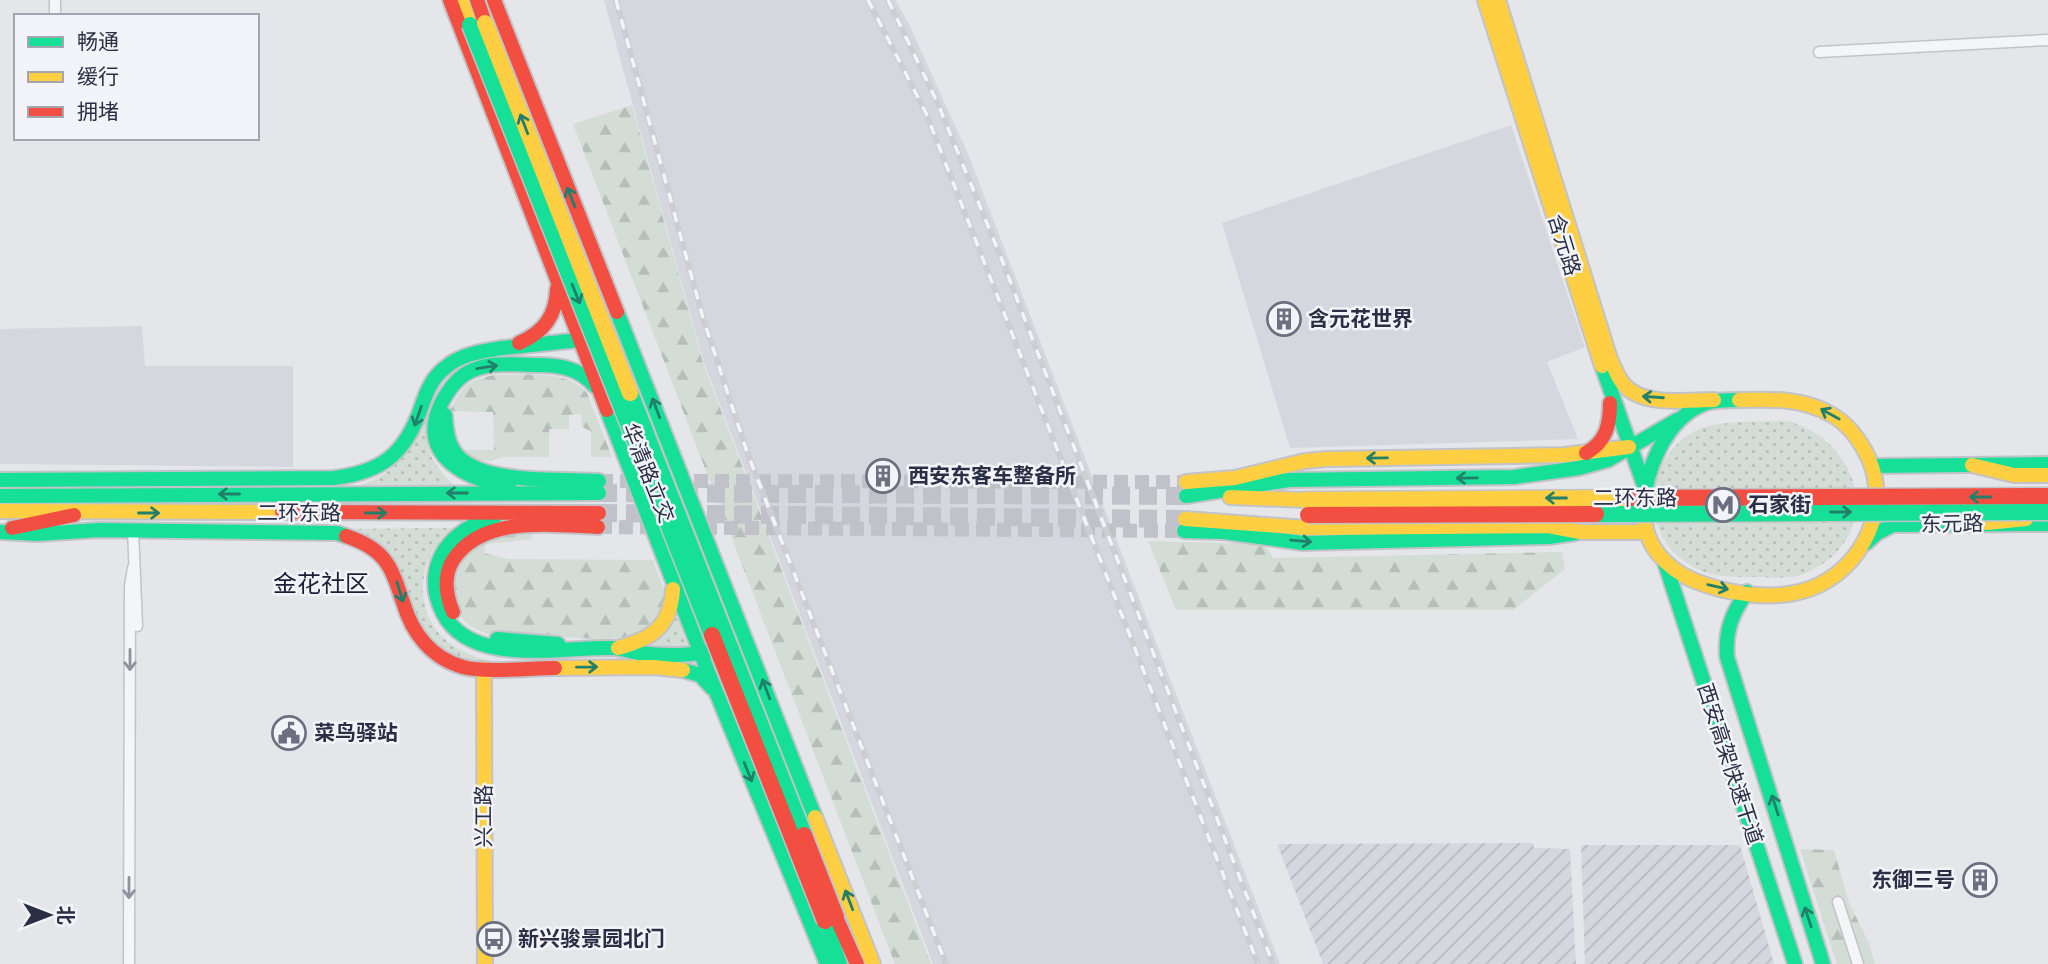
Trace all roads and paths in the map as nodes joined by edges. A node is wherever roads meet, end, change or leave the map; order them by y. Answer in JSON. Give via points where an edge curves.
{"nodes":[{"id":1,"x":450,"y":0,"type":"edge"},
{"id":2,"x":461,"y":0,"type":"edge"},
{"id":3,"x":477,"y":0,"type":"edge"},
{"id":4,"x":494,"y":0,"type":"edge"},
{"id":5,"x":1485,"y":0,"type":"edge"},
{"id":6,"x":1498,"y":0,"type":"edge"},
{"id":7,"x":478,"y":24,"type":"junction"},
{"id":8,"x":2048,"y":40,"type":"edge"},
{"id":9,"x":1819,"y":52,"type":"dead end"},
{"id":10,"x":554,"y":273,"type":"junction"},
{"id":11,"x":622,"y":323,"type":"junction"},
{"id":12,"x":580,"y":340,"type":"junction"},
{"id":13,"x":502,"y":348,"type":"junction"},
{"id":14,"x":1608,"y":384,"type":"junction"},
{"id":15,"x":453,"y":386,"type":"junction"},
{"id":16,"x":601,"y":396,"type":"junction"},
{"id":17,"x":1719,"y":401,"type":"junction"},
{"id":18,"x":1692,"y":411,"type":"junction"},
{"id":19,"x":1632,"y":447,"type":"junction"},
{"id":20,"x":1592,"y":451,"type":"junction"},
{"id":21,"x":673,"y":453,"type":"junction"},
{"id":22,"x":2048,"y":464,"type":"edge"},
{"id":23,"x":1972,"y":465,"type":"junction"},
{"id":24,"x":1872,"y":466,"type":"junction"},
{"id":25,"x":628,"y":467,"type":"junction"},
{"id":26,"x":1548,"y":473,"type":"junction"},
{"id":27,"x":2048,"y":475,"type":"edge"},
{"id":28,"x":0,"y":483,"type":"edge"},
{"id":29,"x":1645,"y":488,"type":"junction"},
{"id":30,"x":1186,"y":489,"type":"junction"},
{"id":31,"x":556,"y":494,"type":"junction"},
{"id":32,"x":80,"y":495,"type":"junction"},
{"id":33,"x":0,"y":496,"type":"edge"},
{"id":34,"x":2048,"y":496,"type":"edge"},
{"id":35,"x":1307,"y":507,"type":"junction"},
{"id":36,"x":0,"y":511,"type":"edge"},
{"id":37,"x":2048,"y":512,"type":"edge"},
{"id":38,"x":80,"y":513,"type":"junction"},
{"id":39,"x":512,"y":513,"type":"junction"},
{"id":40,"x":2048,"y":519,"type":"edge"},
{"id":41,"x":1217,"y":520,"type":"junction"},
{"id":42,"x":1987,"y":523,"type":"junction"},
{"id":43,"x":2048,"y":524,"type":"edge"},
{"id":44,"x":133,"y":530,"type":"junction"},
{"id":45,"x":0,"y":532,"type":"edge"},
{"id":46,"x":1580,"y":532,"type":"junction"},
{"id":47,"x":1645,"y":532,"type":"junction"},
{"id":48,"x":705,"y":534,"type":"junction"},
{"id":49,"x":1863,"y":546,"type":"junction"},
{"id":50,"x":660,"y":548,"type":"junction"},
{"id":51,"x":1665,"y":563,"type":"junction"},
{"id":52,"x":667,"y":566,"type":"junction"},
{"id":53,"x":133,"y":568,"type":"junction"},
{"id":54,"x":1747,"y":592,"type":"junction"},
{"id":55,"x":137,"y":626,"type":"dead end"},
{"id":56,"x":746,"y":639,"type":"junction"},
{"id":57,"x":581,"y":648,"type":"junction"},
{"id":58,"x":616,"y":648,"type":"junction"},
{"id":59,"x":701,"y":653,"type":"junction"},
{"id":60,"x":753,"y":657,"type":"junction"},
{"id":61,"x":685,"y":665,"type":"junction"},
{"id":62,"x":484,"y":669,"type":"junction"},
{"id":63,"x":708,"y":672,"type":"junction"},
{"id":64,"x":720,"y":702,"type":"junction"},
{"id":65,"x":1838,"y":902,"type":"dead end"},
{"id":66,"x":830,"y":919,"type":"junction"},
{"id":67,"x":129,"y":964,"type":"edge"},
{"id":68,"x":485,"y":964,"type":"edge"},
{"id":69,"x":827,"y":964,"type":"edge"},
{"id":70,"x":840,"y":964,"type":"edge"},
{"id":71,"x":857,"y":964,"type":"edge"},
{"id":72,"x":873,"y":964,"type":"edge"},
{"id":73,"x":1795,"y":964,"type":"edge"},
{"id":74,"x":1823,"y":964,"type":"edge"},
{"id":75,"x":1858,"y":964,"type":"edge"}],
"edges":[{"from":1,"to":10,"type":"main road"},
{"from":2,"to":7,"type":"main road"},
{"from":3,"to":7,"type":"main road"},
{"from":11,"to":4,"type":"main road","one_way":true},
{"from":5,"to":14,"type":"main road","name":"含元路"},
{"from":17,"to":6,"type":"main road","name":"含元路","one_way":true,"via":[[1646,397],[1632,393],[1621,382]]},
{"from":7,"to":66,"type":"main road","name":"华清路立交","bridge":true},
{"from":8,"to":9,"type":"street"},
{"from":10,"to":12,"type":"main road","one_way":true},
{"from":10,"to":13,"type":"main road","via":[[557,298],[547,325],[528,339]]},
{"from":11,"to":12,"type":"main road"},
{"from":21,"to":11,"type":"main road","one_way":true},
{"from":12,"to":13,"type":"main road"},
{"from":12,"to":16,"type":"main road"},
{"from":13,"to":28,"type":"main road","one_way":true,"via":[[472,354],[444,368],[427,391],[401,450],[364,473],[334,478]]},
{"from":14,"to":19,"type":"main road","name":"含元路"},
{"from":14,"to":20,"type":"main road","via":[[1608,430]]},
{"from":15,"to":16,"type":"main road","one_way":true,"via":[[480,367],[551,366],[580,371]]},
{"from":15,"to":31,"type":"main road","via":[[439,408],[435,430],[440,450],[452,466],[485,484]]},
{"from":15,"to":31,"type":"main road","name":"二环东路","via":[[446,404],[447,436],[457,454],[468,465],[495,475],[599,487]]},
{"from":16,"to":25,"type":"main road"},
{"from":17,"to":18,"type":"main road"},
{"from":24,"to":17,"type":"main road","one_way":true,"via":[[1853,432],[1828,412],[1783,400]]},
{"from":18,"to":19,"type":"main road"},
{"from":18,"to":29,"type":"main road","via":[[1657,453]]},
{"from":19,"to":20,"type":"main road"},
{"from":19,"to":26,"type":"main road","via":[[1608,460]]},
{"from":19,"to":29,"type":"main road","name":"含元路"},
{"from":20,"to":26,"type":"main road"},
{"from":20,"to":30,"type":"main road","one_way":true,"via":[[1305,461]]},
{"from":21,"to":25,"type":"main road","via":[[667,468],[638,476]]},
{"from":21,"to":48,"type":"main road"},
{"from":22,"to":23,"type":"main road"},
{"from":23,"to":24,"type":"main road"},
{"from":23,"to":27,"type":"main road","via":[[2014,475]]},
{"from":24,"to":49,"type":"main road","via":[[1878,503]]},
{"from":25,"to":50,"type":"main road"},
{"from":26,"to":30,"type":"main road","one_way":true,"via":[[1289,480]]},
{"from":28,"to":32,"type":"main road"},
{"from":29,"to":47,"type":"main road"},
{"from":30,"to":35,"type":"main road"},
{"from":31,"to":32,"type":"main road","name":"二环东路","one_way":true},
{"from":32,"to":33,"type":"main road","name":"二环东路"},
{"from":34,"to":35,"type":"main road","name":"二环东路","one_way":true,"bridge":true},
{"from":35,"to":37,"type":"main road","name":"二环东路","one_way":true,"bridge":true},
{"from":35,"to":41,"type":"main road"},
{"from":36,"to":38,"type":"main road","name":"二环东路"},
{"from":38,"to":39,"type":"main road","name":"二环东路","one_way":true},
{"from":38,"to":45,"type":"main road"},
{"from":39,"to":57,"type":"main road","via":[[473,523],[442,553],[435,579],[441,609],[458,632],[481,644],[524,651]]},
{"from":39,"to":57,"type":"main road","name":"二环东路","via":[[599,520],[520,527],[470,540],[460,548],[447,574],[454,615],[473,632],[488,637]]},
{"from":40,"to":42,"type":"main road"},
{"from":41,"to":46,"type":"main road","via":[[1307,527],[1548,526]]},
{"from":41,"to":46,"type":"main road","one_way":true,"via":[[1184,525],[1303,543],[1549,537]]},
{"from":42,"to":43,"type":"main road","name":"东元路"},
{"from":42,"to":49,"type":"main road","name":"东元路","via":[[1893,525]]},
{"from":44,"to":45,"type":"main road"},
{"from":44,"to":53,"type":"street"},
{"from":44,"to":62,"type":"main road","one_way":true,"via":[[347,536],[386,562],[410,623],[424,643],[454,664]]},
{"from":46,"to":47,"type":"main road"},
{"from":47,"to":51,"type":"main road"},
{"from":48,"to":50,"type":"main road","via":[[688,526],[662,534]]},
{"from":48,"to":56,"type":"main road"},
{"from":49,"to":54,"type":"main road","via":[[1833,577],[1811,589],[1782,595]]},
{"from":50,"to":52,"type":"main road"},
{"from":51,"to":54,"type":"main road","one_way":true,"via":[[1700,583]]},
{"from":51,"to":73,"type":"main road","name":"西安高架快速干道"},
{"from":52,"to":58,"type":"main road","via":[[673,597],[669,618],[647,638]]},
{"from":52,"to":59,"type":"main road"},
{"from":53,"to":55,"type":"street"},
{"from":53,"to":67,"type":"street","one_way":true},
{"from":74,"to":54,"type":"main road","name":"西安高架快速干道","one_way":true,"via":[[1727,657],[1729,622]]},
{"from":56,"to":59,"type":"main road"},
{"from":56,"to":60,"type":"main road"},
{"from":57,"to":58,"type":"main road"},
{"from":58,"to":61,"type":"main road"},
{"from":59,"to":61,"type":"main road"},
{"from":59,"to":63,"type":"main road"},
{"from":60,"to":63,"type":"main road"},
{"from":72,"to":60,"type":"main road","one_way":true},
{"from":62,"to":61,"type":"main road","one_way":true},
{"from":61,"to":63,"type":"main road"},
{"from":61,"to":64,"type":"main road","via":[[708,682]]},
{"from":62,"to":68,"type":"main road","name":"兴工路"},
{"from":63,"to":64,"type":"main road"},
{"from":64,"to":69,"type":"main road","one_way":true},
{"from":65,"to":75,"type":"street"},
{"from":66,"to":70,"type":"main road"},
{"from":66,"to":71,"type":"main road"}]}
